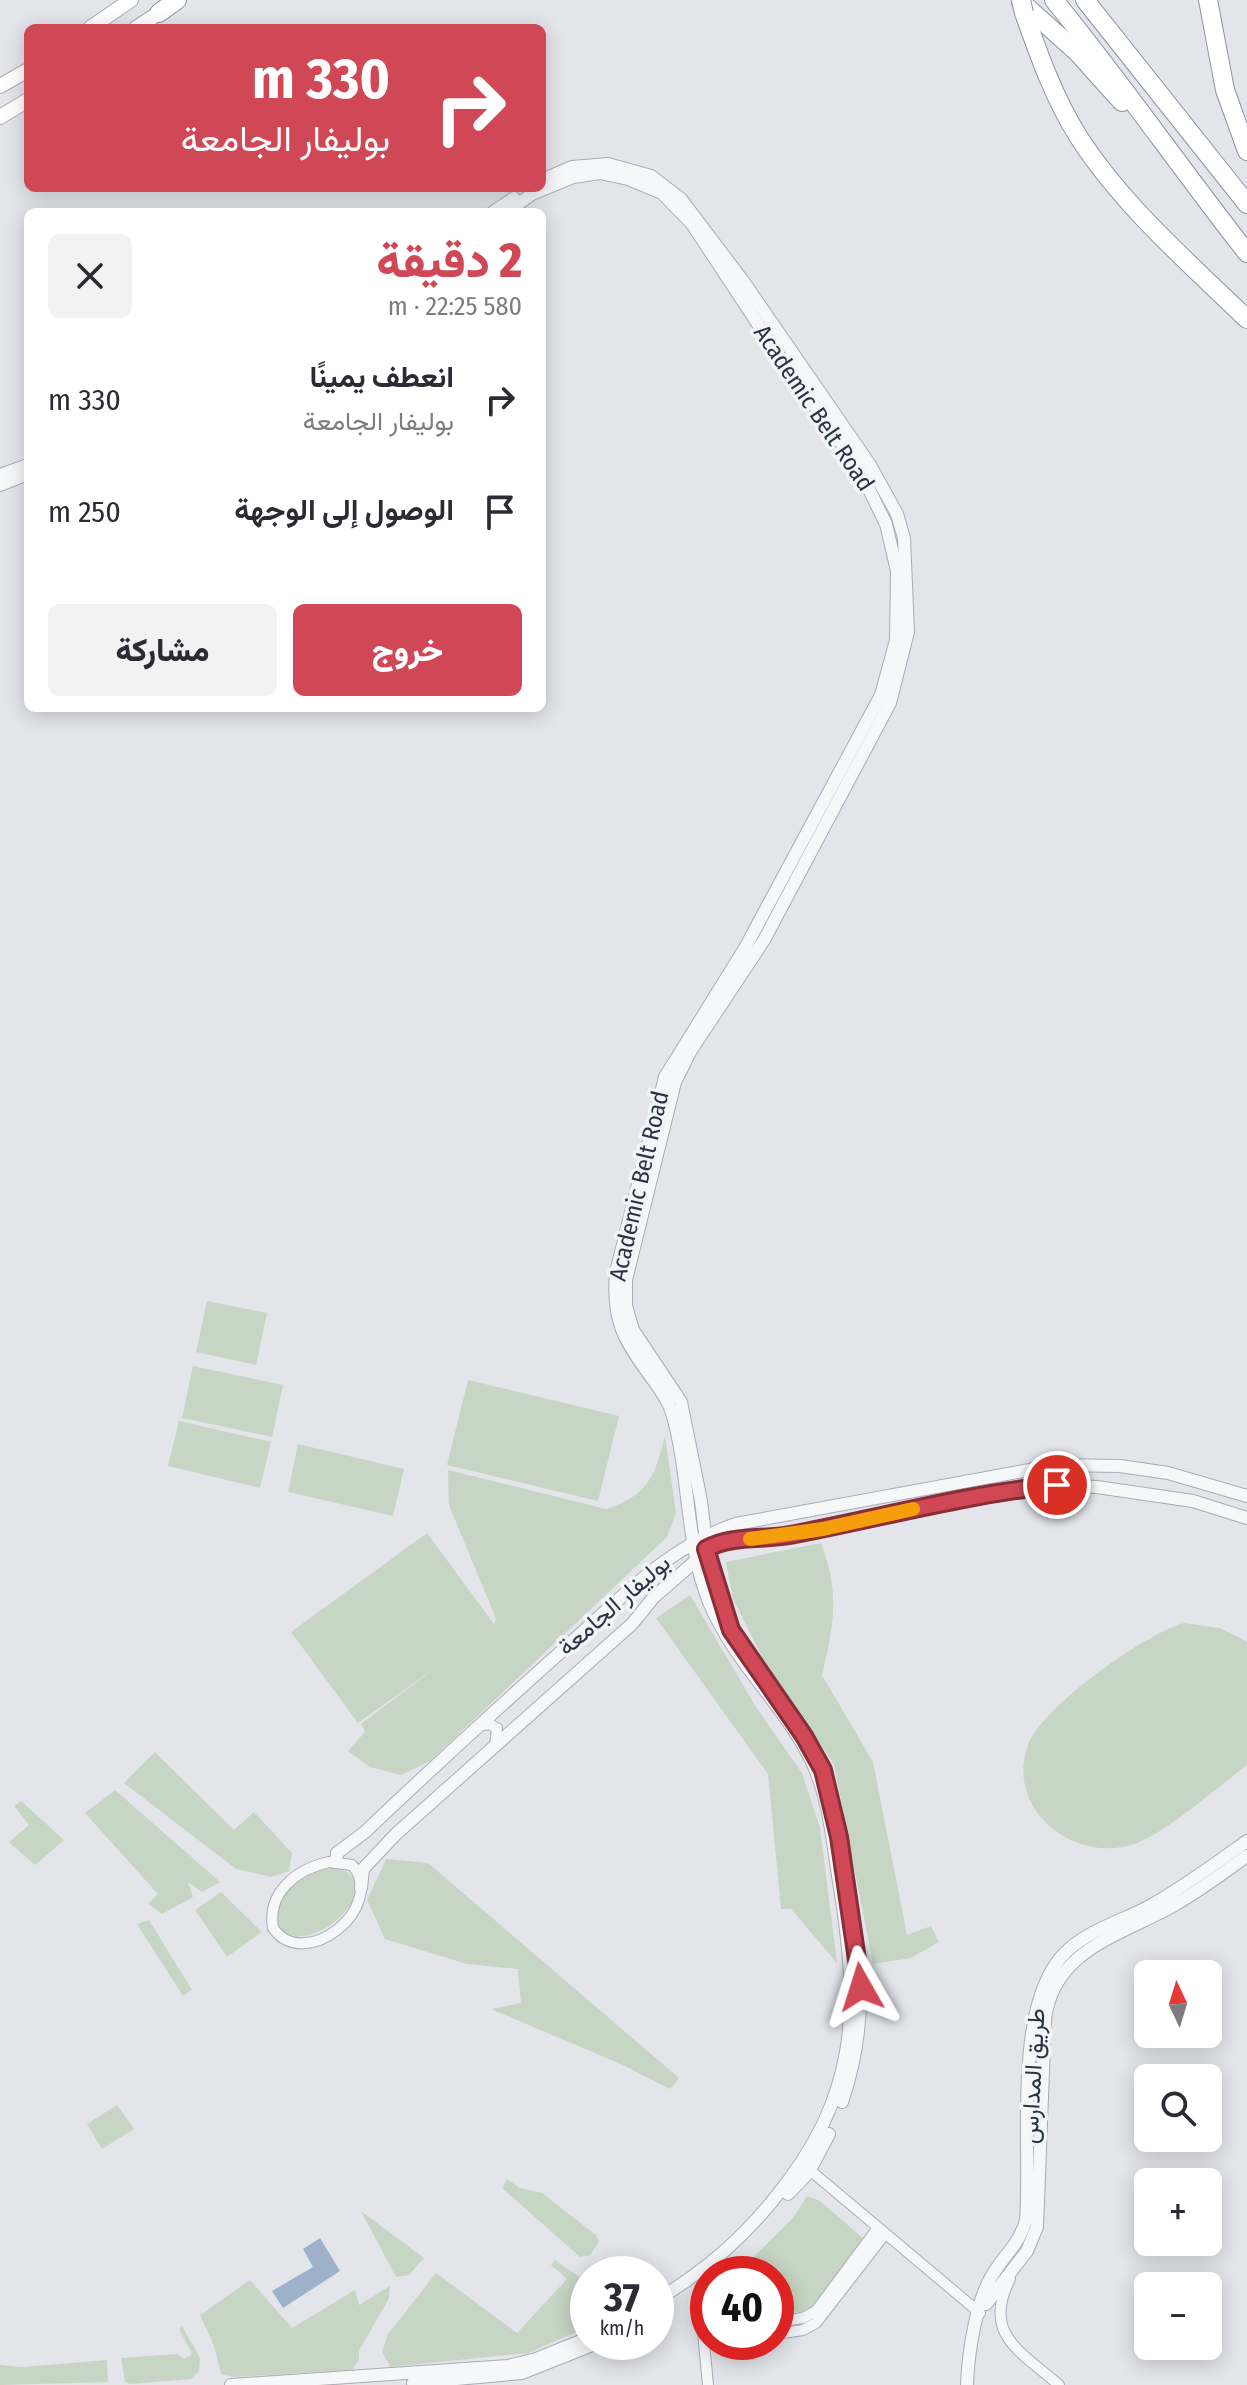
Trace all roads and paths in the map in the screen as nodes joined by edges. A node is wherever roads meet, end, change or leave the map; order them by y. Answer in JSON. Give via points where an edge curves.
{"nodes":[{"id":1,"x":131,"y":0,"type":"edge"},
{"id":2,"x":176,"y":0,"type":"edge"},
{"id":3,"x":1054,"y":0,"type":"edge"},
{"id":4,"x":1085,"y":0,"type":"edge"},
{"id":5,"x":1208,"y":0,"type":"edge"},
{"id":6,"x":1021,"y":4,"type":"edge"},
{"id":7,"x":159,"y":13,"type":"joint"},
{"id":8,"x":96,"y":24,"type":"edge"},
{"id":9,"x":142,"y":24,"type":"edge"},
{"id":10,"x":24,"y":72,"type":"edge"},
{"id":11,"x":0,"y":86,"type":"edge"},
{"id":12,"x":24,"y":102,"type":"edge"},
{"id":13,"x":0,"y":117,"type":"edge"},
{"id":14,"x":1247,"y":151,"type":"edge"},
{"id":15,"x":1171,"y":156,"type":"junction"},
{"id":16,"x":546,"y":178,"type":"edge"},
{"id":17,"x":546,"y":188,"type":"edge"},
{"id":18,"x":524,"y":192,"type":"edge"},
{"id":19,"x":537,"y":192,"type":"edge"},
{"id":20,"x":1247,"y":204,"type":"edge"},
{"id":21,"x":499,"y":208,"type":"edge"},
{"id":22,"x":513,"y":208,"type":"edge"},
{"id":23,"x":1247,"y":253,"type":"edge"},
{"id":24,"x":1247,"y":319,"type":"edge"},
{"id":25,"x":24,"y":466,"type":"edge"},
{"id":26,"x":0,"y":475,"type":"edge"},
{"id":27,"x":24,"y":476,"type":"edge"},
{"id":28,"x":0,"y":485,"type":"edge"},
{"id":29,"x":1056,"y":1465,"type":"junction"},
{"id":30,"x":1057,"y":1485,"type":"junction"},
{"id":31,"x":1247,"y":1496,"type":"edge"},
{"id":32,"x":1247,"y":1518,"type":"edge"},
{"id":33,"x":698,"y":1537,"type":"junction"},
{"id":34,"x":702,"y":1553,"type":"junction"},
{"id":35,"x":477,"y":1726,"type":"junction"},
{"id":36,"x":495,"y":1745,"type":"junction"},
{"id":37,"x":1247,"y":1841,"type":"edge"},
{"id":38,"x":1247,"y":1856,"type":"edge"},
{"id":39,"x":336,"y":1862,"type":"junction"},
{"id":40,"x":361,"y":1888,"type":"junction"},
{"id":41,"x":806,"y":2168,"type":"junction"},
{"id":42,"x":881,"y":2232,"type":"junction"},
{"id":43,"x":730,"y":2256,"type":"edge"},
{"id":44,"x":1021,"y":2259,"type":"junction"},
{"id":45,"x":674,"y":2290,"type":"edge"},
{"id":46,"x":980,"y":2313,"type":"junction"},
{"id":47,"x":794,"y":2319,"type":"edge"},
{"id":48,"x":794,"y":2331,"type":"edge"},
{"id":49,"x":570,"y":2345,"type":"edge"},
{"id":50,"x":570,"y":2355,"type":"edge"},
{"id":51,"x":706,"y":2360,"type":"edge"},
{"id":52,"x":509,"y":2375,"type":"edge"},
{"id":53,"x":231,"y":2385,"type":"edge"},
{"id":54,"x":366,"y":2385,"type":"edge"},
{"id":55,"x":708,"y":2385,"type":"edge"},
{"id":56,"x":967,"y":2385,"type":"edge"},
{"id":57,"x":1059,"y":2385,"type":"edge"}],
"edges":[{"from":1,"to":8,"type":"main road"},
{"from":2,"to":7,"type":"highway"},
{"from":3,"to":15,"type":"highway"},
{"from":4,"to":20,"type":"highway"},
{"from":5,"to":14,"type":"highway","via":[[1225,90]]},
{"from":6,"to":15,"type":"highway","via":[[1077,52]]},
{"from":6,"to":24,"type":"highway","via":[[1058,100],[1079,137],[1112,181]]},
{"from":7,"to":9,"type":"main road"},
{"from":10,"to":11,"type":"main road"},
{"from":12,"to":13,"type":"main road"},
{"from":15,"to":23,"type":"highway"},
{"from":16,"to":33,"type":"street","name":"Academic Belt Road","via":[[572,167],[608,164],[651,176],[681,199],[870,465],[904,538],[910,611],[895,691],[764,940],[675,1082],[629,1263],[626,1292],[633,1330],[681,1402],[701,1501]]},
{"from":17,"to":33,"type":"street","name":"Academic Belt Road","via":[[600,173],[628,179],[662,193],[692,224],[857,465],[882,515],[897,571],[896,640],[881,695],[756,929],[665,1077],[616,1272],[615,1301],[624,1339],[672,1413]]},
{"from":18,"to":21,"type":"street"},
{"from":19,"to":22,"type":"street","name":"Academic Belt Road"},
{"from":25,"to":26,"type":"street"},
{"from":27,"to":28,"type":"street"},
{"from":29,"to":30,"type":"street"},
{"from":29,"to":31,"type":"street","name":"بوليفار الجامعة","via":[[1168,1473]]},
{"from":29,"to":33,"type":"street","name":"بوليفار الجامعة","via":[[736,1524]]},
{"from":30,"to":32,"type":"street","via":[[1147,1492]]},
{"from":30,"to":34,"type":"street","via":[[969,1495],[849,1524],[735,1540]]},
{"from":33,"to":34,"type":"street","name":"Academic Belt Road"},
{"from":33,"to":35,"type":"street","name":"بوليفار الجامعة"},
{"from":34,"to":36,"type":"street","name":"بوليفار الجامعة","via":[[632,1624]]},
{"from":34,"to":41,"type":"street","name":"Academic Belt Road","via":[[731,1630],[823,1770],[852,1913],[861,1987],[854,2057],[838,2115]]},
{"from":35,"to":36,"type":"street","via":[[497,1728]]},
{"from":35,"to":39,"type":"street","name":"بوليفار الجامعة","via":[[337,1853]]},
{"from":36,"to":40,"type":"street","name":"بوليفار الجامعة","via":[[382,1848],[363,1869]]},
{"from":37,"to":46,"type":"street","name":"طريق المدارس","via":[[1171,1894],[1084,1938],[1049,1973],[1037,2000],[1032,2034],[1026,2220],[1016,2245],[988,2283]]},
{"from":38,"to":44,"type":"street","via":[[1176,1904],[1082,1953],[1053,1988],[1045,2019],[1037,2227]]},
{"from":39,"to":40,"type":"street","via":[[355,1869]]},
{"from":39,"to":40,"type":"street","via":[[316,1865],[287,1883],[273,1908],[278,1935],[298,1944],[328,1935],[355,1910]]},
{"from":41,"to":42,"type":"street"},
{"from":41,"to":43,"type":"street","name":"Academic Belt Road"},
{"from":41,"to":45,"type":"street","name":"Academic Belt Road","via":[[743,2237]]},
{"from":42,"to":46,"type":"street"},
{"from":42,"to":47,"type":"street","via":[[816,2311]]},
{"from":42,"to":48,"type":"street","via":[[816,2323]]},
{"from":44,"to":46,"type":"street"},
{"from":44,"to":57,"type":"street","via":[[998,2304],[1000,2324],[1010,2342]]},
{"from":46,"to":56,"type":"street","name":"طريق المدارس"},
{"from":49,"to":52,"type":"street"},
{"from":50,"to":52,"type":"street"},
{"from":51,"to":55,"type":"street"},
{"from":52,"to":53,"type":"street"},
{"from":52,"to":54,"type":"street"}]}
